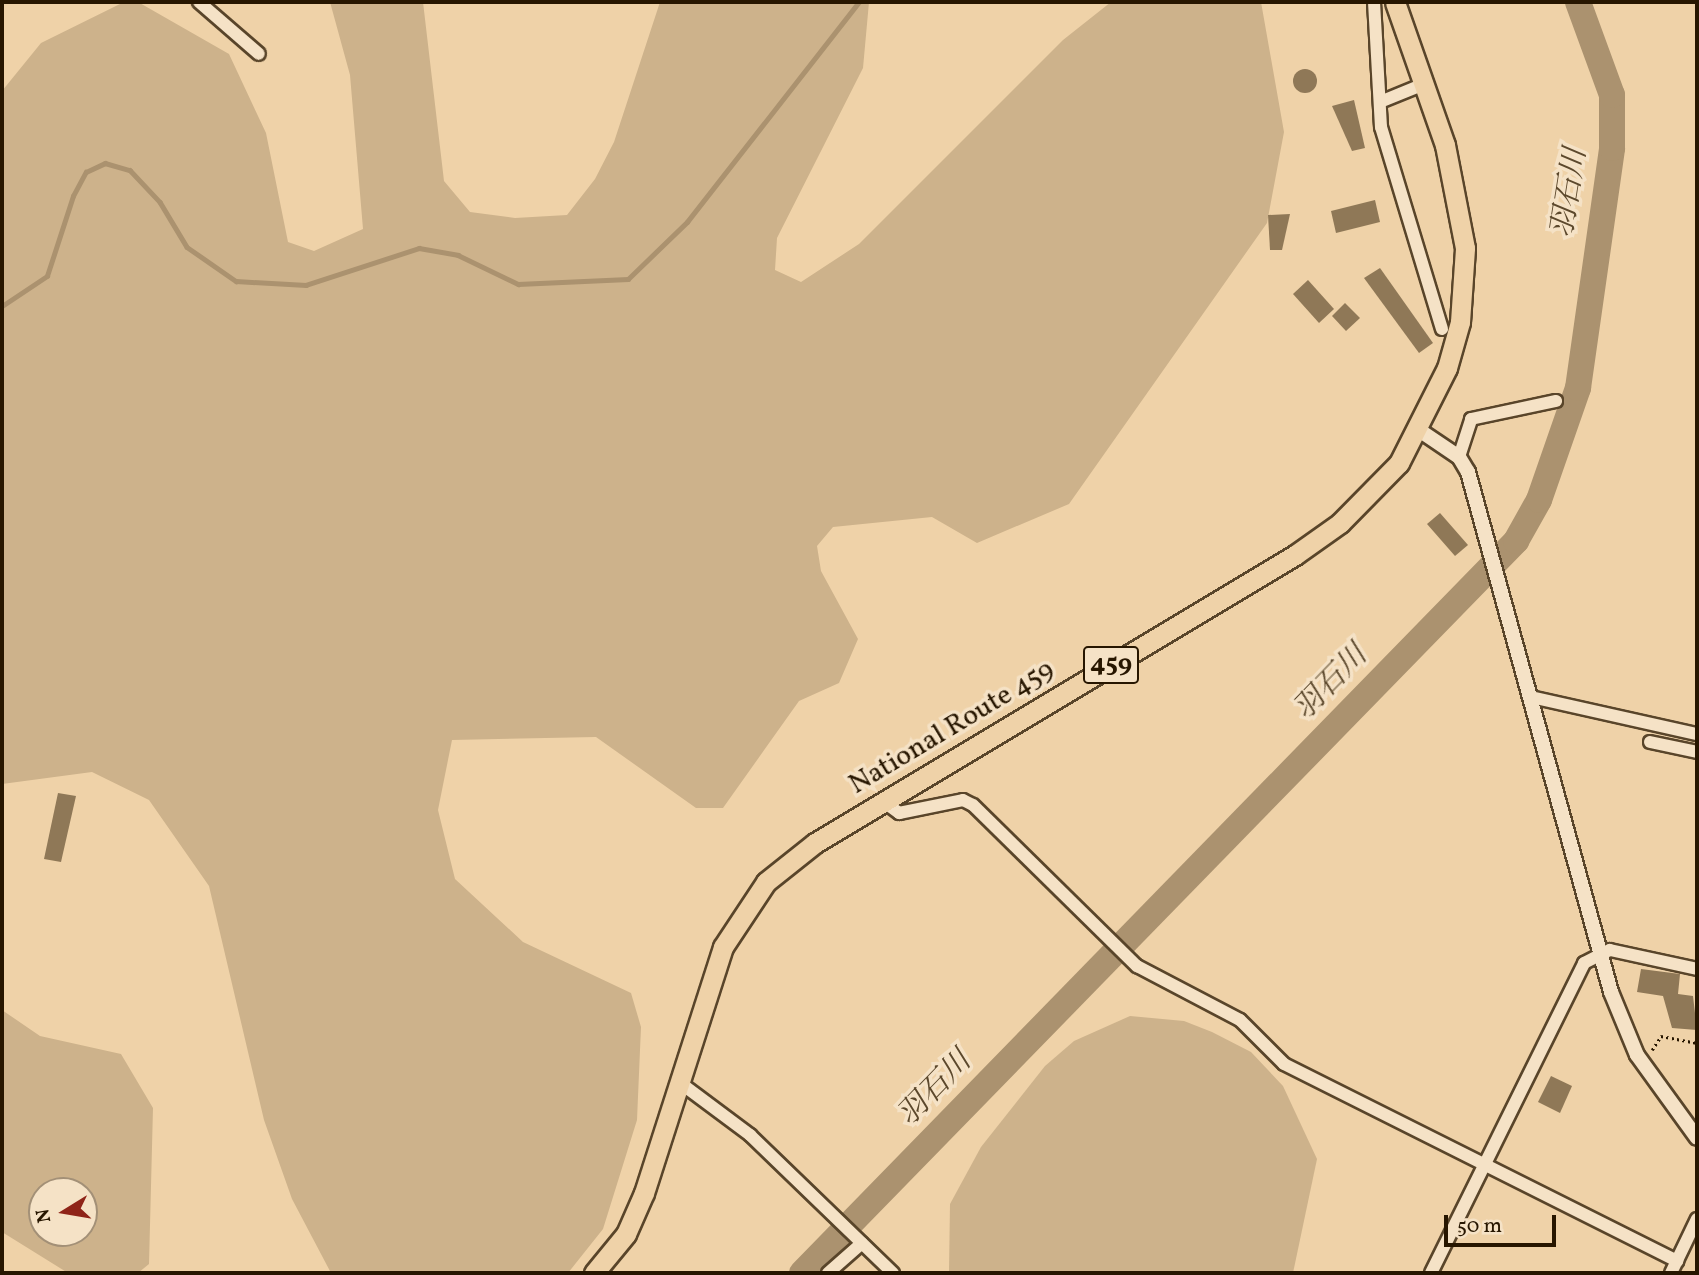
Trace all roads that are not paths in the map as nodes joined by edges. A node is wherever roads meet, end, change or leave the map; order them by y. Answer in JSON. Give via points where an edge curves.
{"nodes":[{"id":1,"x":199,"y":2,"type":"edge"},
{"id":2,"x":1374,"y":2,"type":"edge"},
{"id":3,"x":1395,"y":2,"type":"edge"},
{"id":4,"x":259,"y":54,"type":"dead end"},
{"id":5,"x":1424,"y":84,"type":"junction"},
{"id":6,"x":1380,"y":102,"type":"junction"},
{"id":7,"x":1442,"y":329,"type":"dead end"},
{"id":8,"x":1556,"y":401,"type":"dead end"},
{"id":9,"x":1419,"y":430,"type":"junction"},
{"id":10,"x":1459,"y":457,"type":"junction"},
{"id":11,"x":1531,"y":697,"type":"junction"},
{"id":12,"x":1697,"y":734,"type":"edge"},
{"id":13,"x":1650,"y":742,"type":"dead end"},
{"id":14,"x":1697,"y":749,"type":"edge"},
{"id":15,"x":884,"y":802,"type":"junction"},
{"id":16,"x":1600,"y":953,"type":"junction"},
{"id":17,"x":1697,"y":969,"type":"edge"},
{"id":18,"x":679,"y":1082,"type":"junction"},
{"id":19,"x":1697,"y":1138,"type":"edge"},
{"id":20,"x":1484,"y":1166,"type":"junction"},
{"id":21,"x":1697,"y":1219,"type":"edge"},
{"id":22,"x":859,"y":1240,"type":"junction"},
{"id":23,"x":1674,"y":1267,"type":"edge"},
{"id":24,"x":594,"y":1273,"type":"edge"},
{"id":25,"x":828,"y":1273,"type":"edge"},
{"id":26,"x":893,"y":1273,"type":"edge"},
{"id":27,"x":1431,"y":1273,"type":"edge"}],
"edges":[{"from":1,"to":4,"type":"street"},
{"from":2,"to":6,"type":"street"},
{"from":3,"to":5,"type":"highway","name":"National Route 459","number":"459"},
{"from":5,"to":6,"type":"street"},
{"from":5,"to":9,"type":"highway","name":"National Route 459","number":"459","via":[[1461,214],[1464,284],[1447,368]]},
{"from":6,"to":7,"type":"street","via":[[1392,174]]},
{"from":8,"to":10,"type":"street","via":[[1471,419]]},
{"from":9,"to":10,"type":"street"},
{"from":9,"to":15,"type":"highway","name":"National Route 459","number":"459","via":[[1375,490],[1295,555]]},
{"from":10,"to":11,"type":"street","via":[[1493,552]]},
{"from":11,"to":12,"type":"street"},
{"from":11,"to":16,"type":"street"},
{"from":13,"to":14,"type":"street"},
{"from":15,"to":18,"type":"highway","name":"National Route 459","number":"459","via":[[790,861],[741,912],[707,984]]},
{"from":15,"to":20,"type":"street","via":[[899,813],[964,800],[973,805],[1124,954],[1240,1020],[1263,1047],[1310,1081]]},
{"from":16,"to":17,"type":"street"},
{"from":16,"to":19,"type":"street","via":[[1642,1065]]},
{"from":16,"to":20,"type":"street","via":[[1584,963]]},
{"from":18,"to":22,"type":"street","via":[[750,1135]]},
{"from":18,"to":24,"type":"highway","name":"National Route 459","number":"459","via":[[630,1224]]},
{"from":20,"to":23,"type":"street"},
{"from":20,"to":27,"type":"street"},
{"from":21,"to":23,"type":"street"},
{"from":22,"to":25,"type":"street"},
{"from":22,"to":26,"type":"street"}]}
